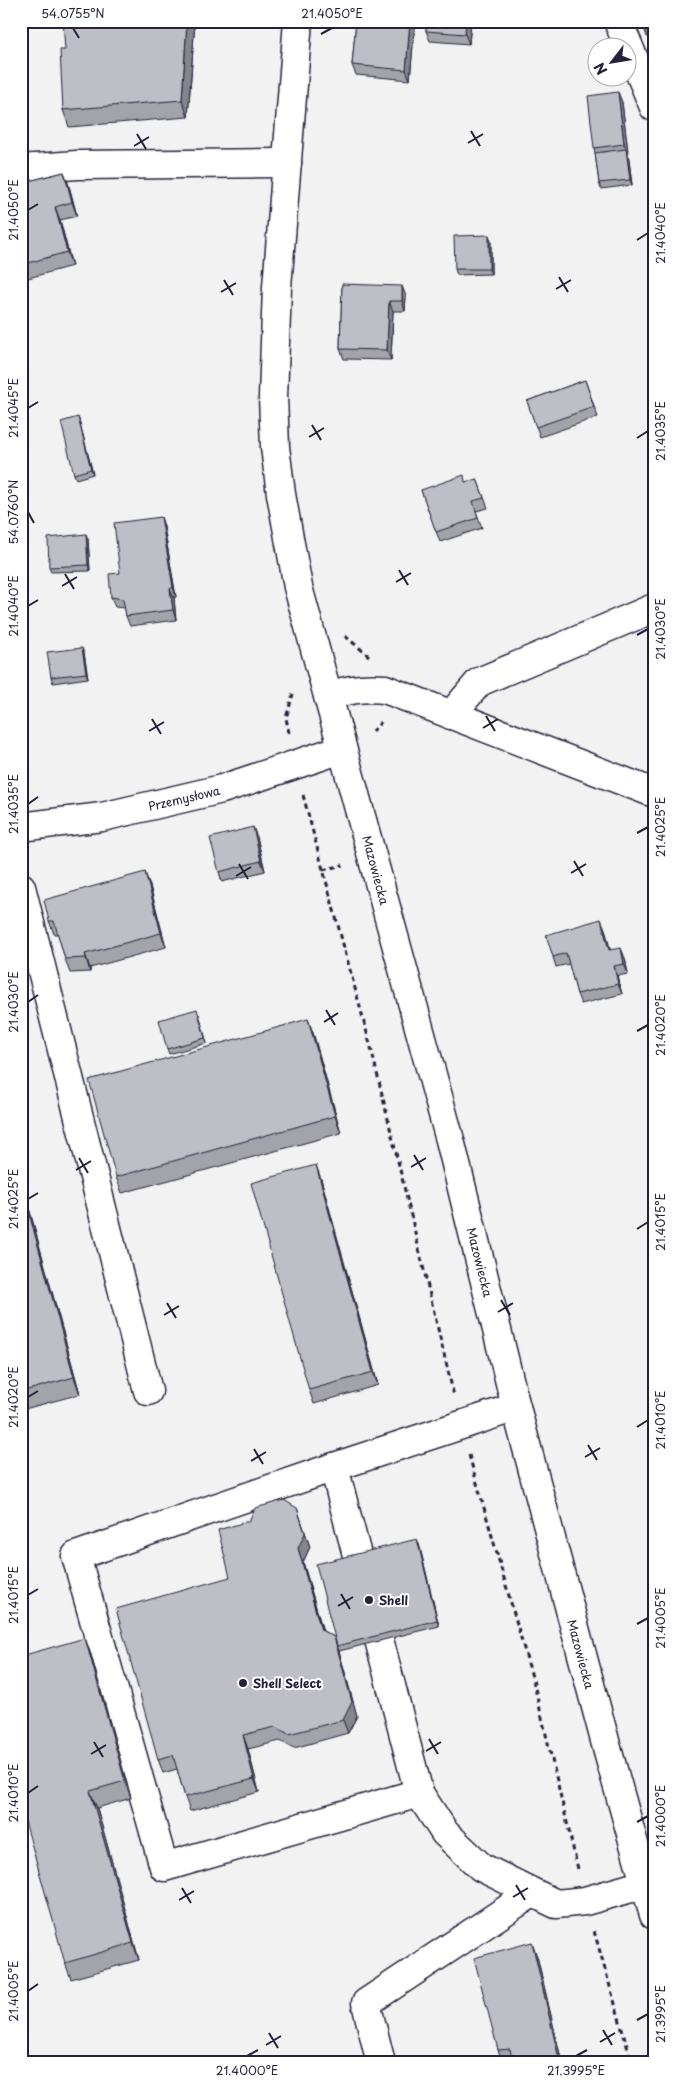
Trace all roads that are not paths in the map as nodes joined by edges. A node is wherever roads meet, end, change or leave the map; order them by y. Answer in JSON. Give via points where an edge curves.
{"nodes":[{"id":1,"x":298,"y":21,"type":"edge"},
{"id":2,"x":618,"y":21,"type":"edge"},
{"id":3,"x":654,"y":107,"type":"edge"},
{"id":4,"x":23,"y":162,"type":"edge"},
{"id":5,"x":287,"y":163,"type":"junction"},
{"id":6,"x":654,"y":608,"type":"edge"},
{"id":7,"x":328,"y":696,"type":"junction"},
{"id":8,"x":451,"y":715,"type":"junction"},
{"id":9,"x":342,"y":749,"type":"junction"},
{"id":10,"x":654,"y":793,"type":"edge"},
{"id":11,"x":21,"y":827,"type":"edge"},
{"id":12,"x":21,"y":887,"type":"edge"},
{"id":13,"x":148,"y":1390,"type":"dead end"},
{"id":14,"x":516,"y":1407,"type":"junction"},
{"id":15,"x":334,"y":1467,"type":"junction"},
{"id":16,"x":419,"y":1793,"type":"junction"},
{"id":17,"x":645,"y":1884,"type":"junction"},
{"id":18,"x":532,"y":1893,"type":"junction"},
{"id":19,"x":654,"y":1915,"type":"edge"},
{"id":20,"x":381,"y":2063,"type":"edge"}],
"edges":[{"from":1,"to":5,"type":"main road","name":"Mazowiecka"},
{"from":2,"to":3,"type":"main road"},
{"from":4,"to":5,"type":"main road","via":[[77,165]]},
{"from":5,"to":7,"type":"main road","name":"Mazowiecka","via":[[274,351],[275,447],[298,587]]},
{"from":6,"to":8,"type":"main road","via":[[479,682]]},
{"from":7,"to":8,"type":"main road","via":[[347,689],[385,689]]},
{"from":7,"to":9,"type":"main road","name":"Mazowiecka"},
{"from":8,"to":10,"type":"main road"},
{"from":9,"to":11,"type":"main road","name":"Przemysłowa","via":[[222,789],[102,817]]},
{"from":9,"to":14,"type":"main road","name":"Mazowiecka","via":[[450,1140]]},
{"from":12,"to":13,"type":"main road"},
{"from":14,"to":15,"type":"main road"},
{"from":14,"to":17,"type":"main road","name":"Mazowiecka"},
{"from":15,"to":16,"type":"main road"},
{"from":15,"to":16,"type":"main road","via":[[76,1556],[164,1867]]},
{"from":16,"to":18,"type":"main road","via":[[445,1834],[480,1867]]},
{"from":17,"to":18,"type":"main road","via":[[585,1902],[556,1904]]},
{"from":17,"to":19,"type":"main road","name":"Mazowiecka"},
{"from":18,"to":20,"type":"main road","via":[[366,2003]]}]}
